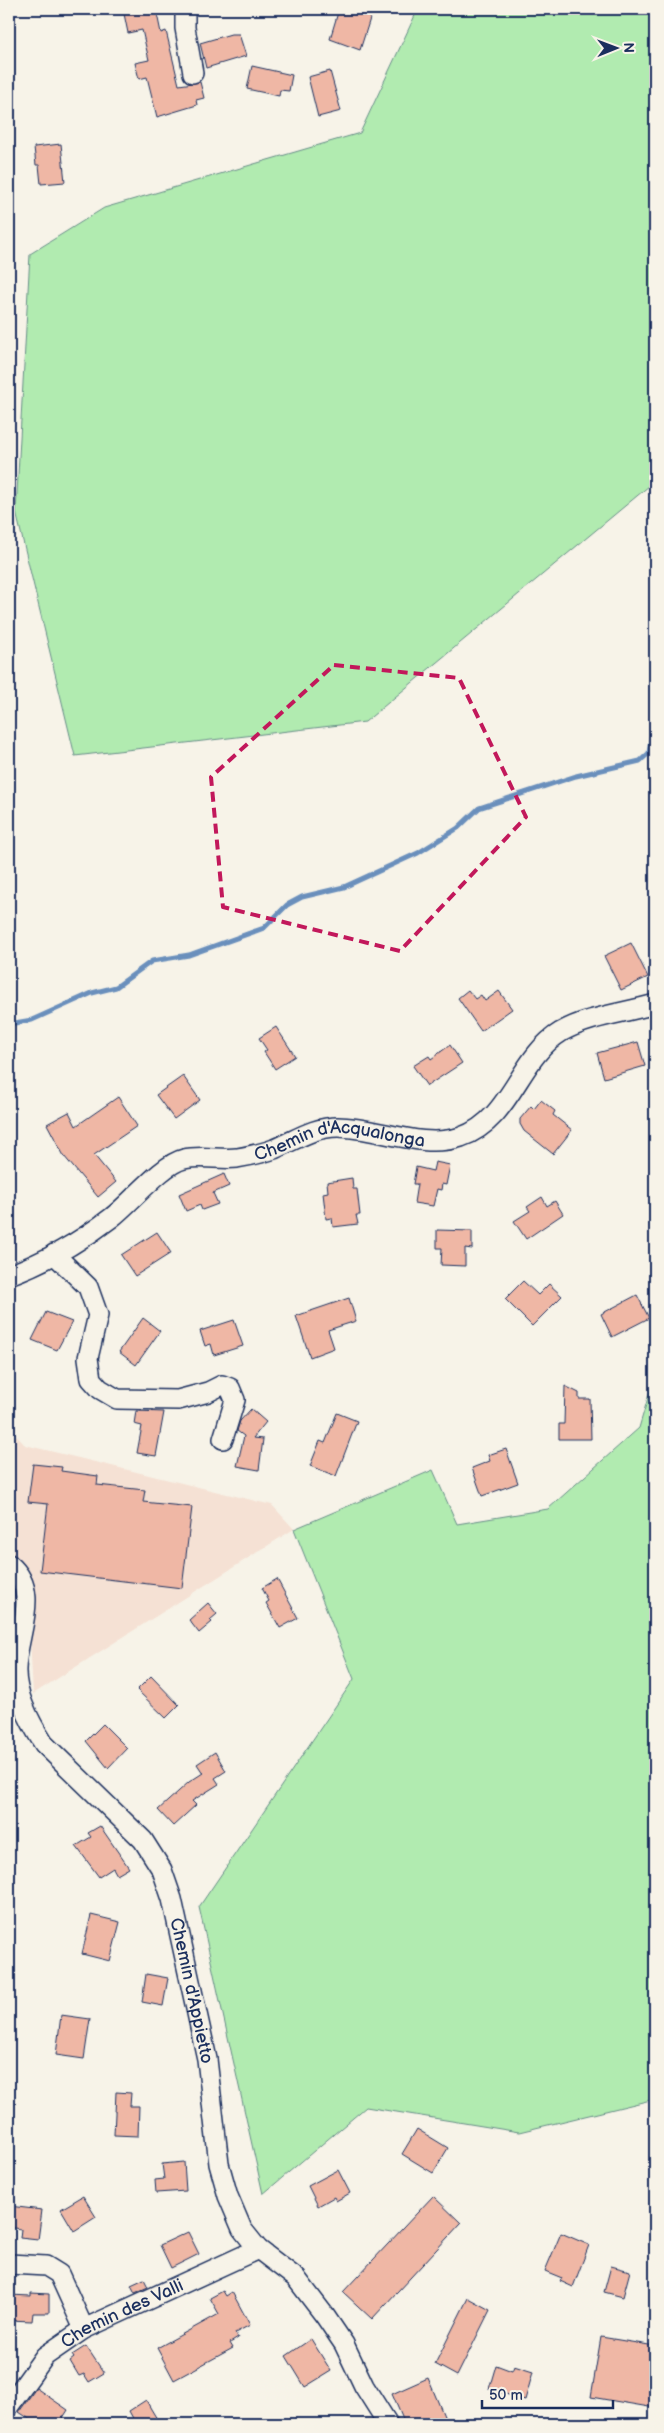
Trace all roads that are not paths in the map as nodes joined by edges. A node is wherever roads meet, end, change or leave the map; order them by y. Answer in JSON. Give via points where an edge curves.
{"nodes":[{"id":1,"x":185,"y":9,"type":"edge"},
{"id":2,"x":193,"y":73,"type":"dead end"},
{"id":3,"x":655,"y":1004,"type":"edge"},
{"id":4,"x":54,"y":1254,"type":"junction"},
{"id":5,"x":9,"y":1275,"type":"edge"},
{"id":6,"x":222,"y":1439,"type":"dead end"},
{"id":7,"x":9,"y":1564,"type":"edge"},
{"id":8,"x":258,"y":2249,"type":"junction"},
{"id":9,"x":9,"y":2264,"type":"edge"},
{"id":10,"x":84,"y":2329,"type":"junction"},
{"id":11,"x":9,"y":2406,"type":"edge"},
{"id":12,"x":388,"y":2424,"type":"edge"}],
"edges":[{"from":1,"to":2,"type":"street"},
{"from":3,"to":4,"type":"street","name":"Chemin d'Acqualonga","via":[[581,1023],[560,1032],[540,1050],[506,1103],[486,1124],[460,1137],[433,1141],[338,1127],[314,1130],[273,1149],[237,1158],[184,1159],[111,1218]]},
{"from":4,"to":5,"type":"street","name":"Chemin d'Acqualonga"},
{"from":4,"to":6,"type":"street","via":[[88,1287],[98,1315],[88,1358],[91,1380],[117,1399],[178,1400],[222,1385],[230,1388],[235,1400]]},
{"from":7,"to":8,"type":"street","name":"Chemin d'Appietto","via":[[25,1582],[27,1599],[16,1670],[24,1703],[37,1733],[44,1744],[143,1840],[162,1870],[172,1899],[207,2059],[218,2164],[242,2229]]},
{"from":8,"to":10,"type":"street","name":"Chemin des Valli"},
{"from":8,"to":12,"type":"street","name":"Chemin d'Appietto","via":[[296,2278],[325,2316]]},
{"from":9,"to":10,"type":"street","via":[[46,2266],[59,2274]]},
{"from":10,"to":11,"type":"street","name":"Chemin des Valli","via":[[45,2356]]}]}
